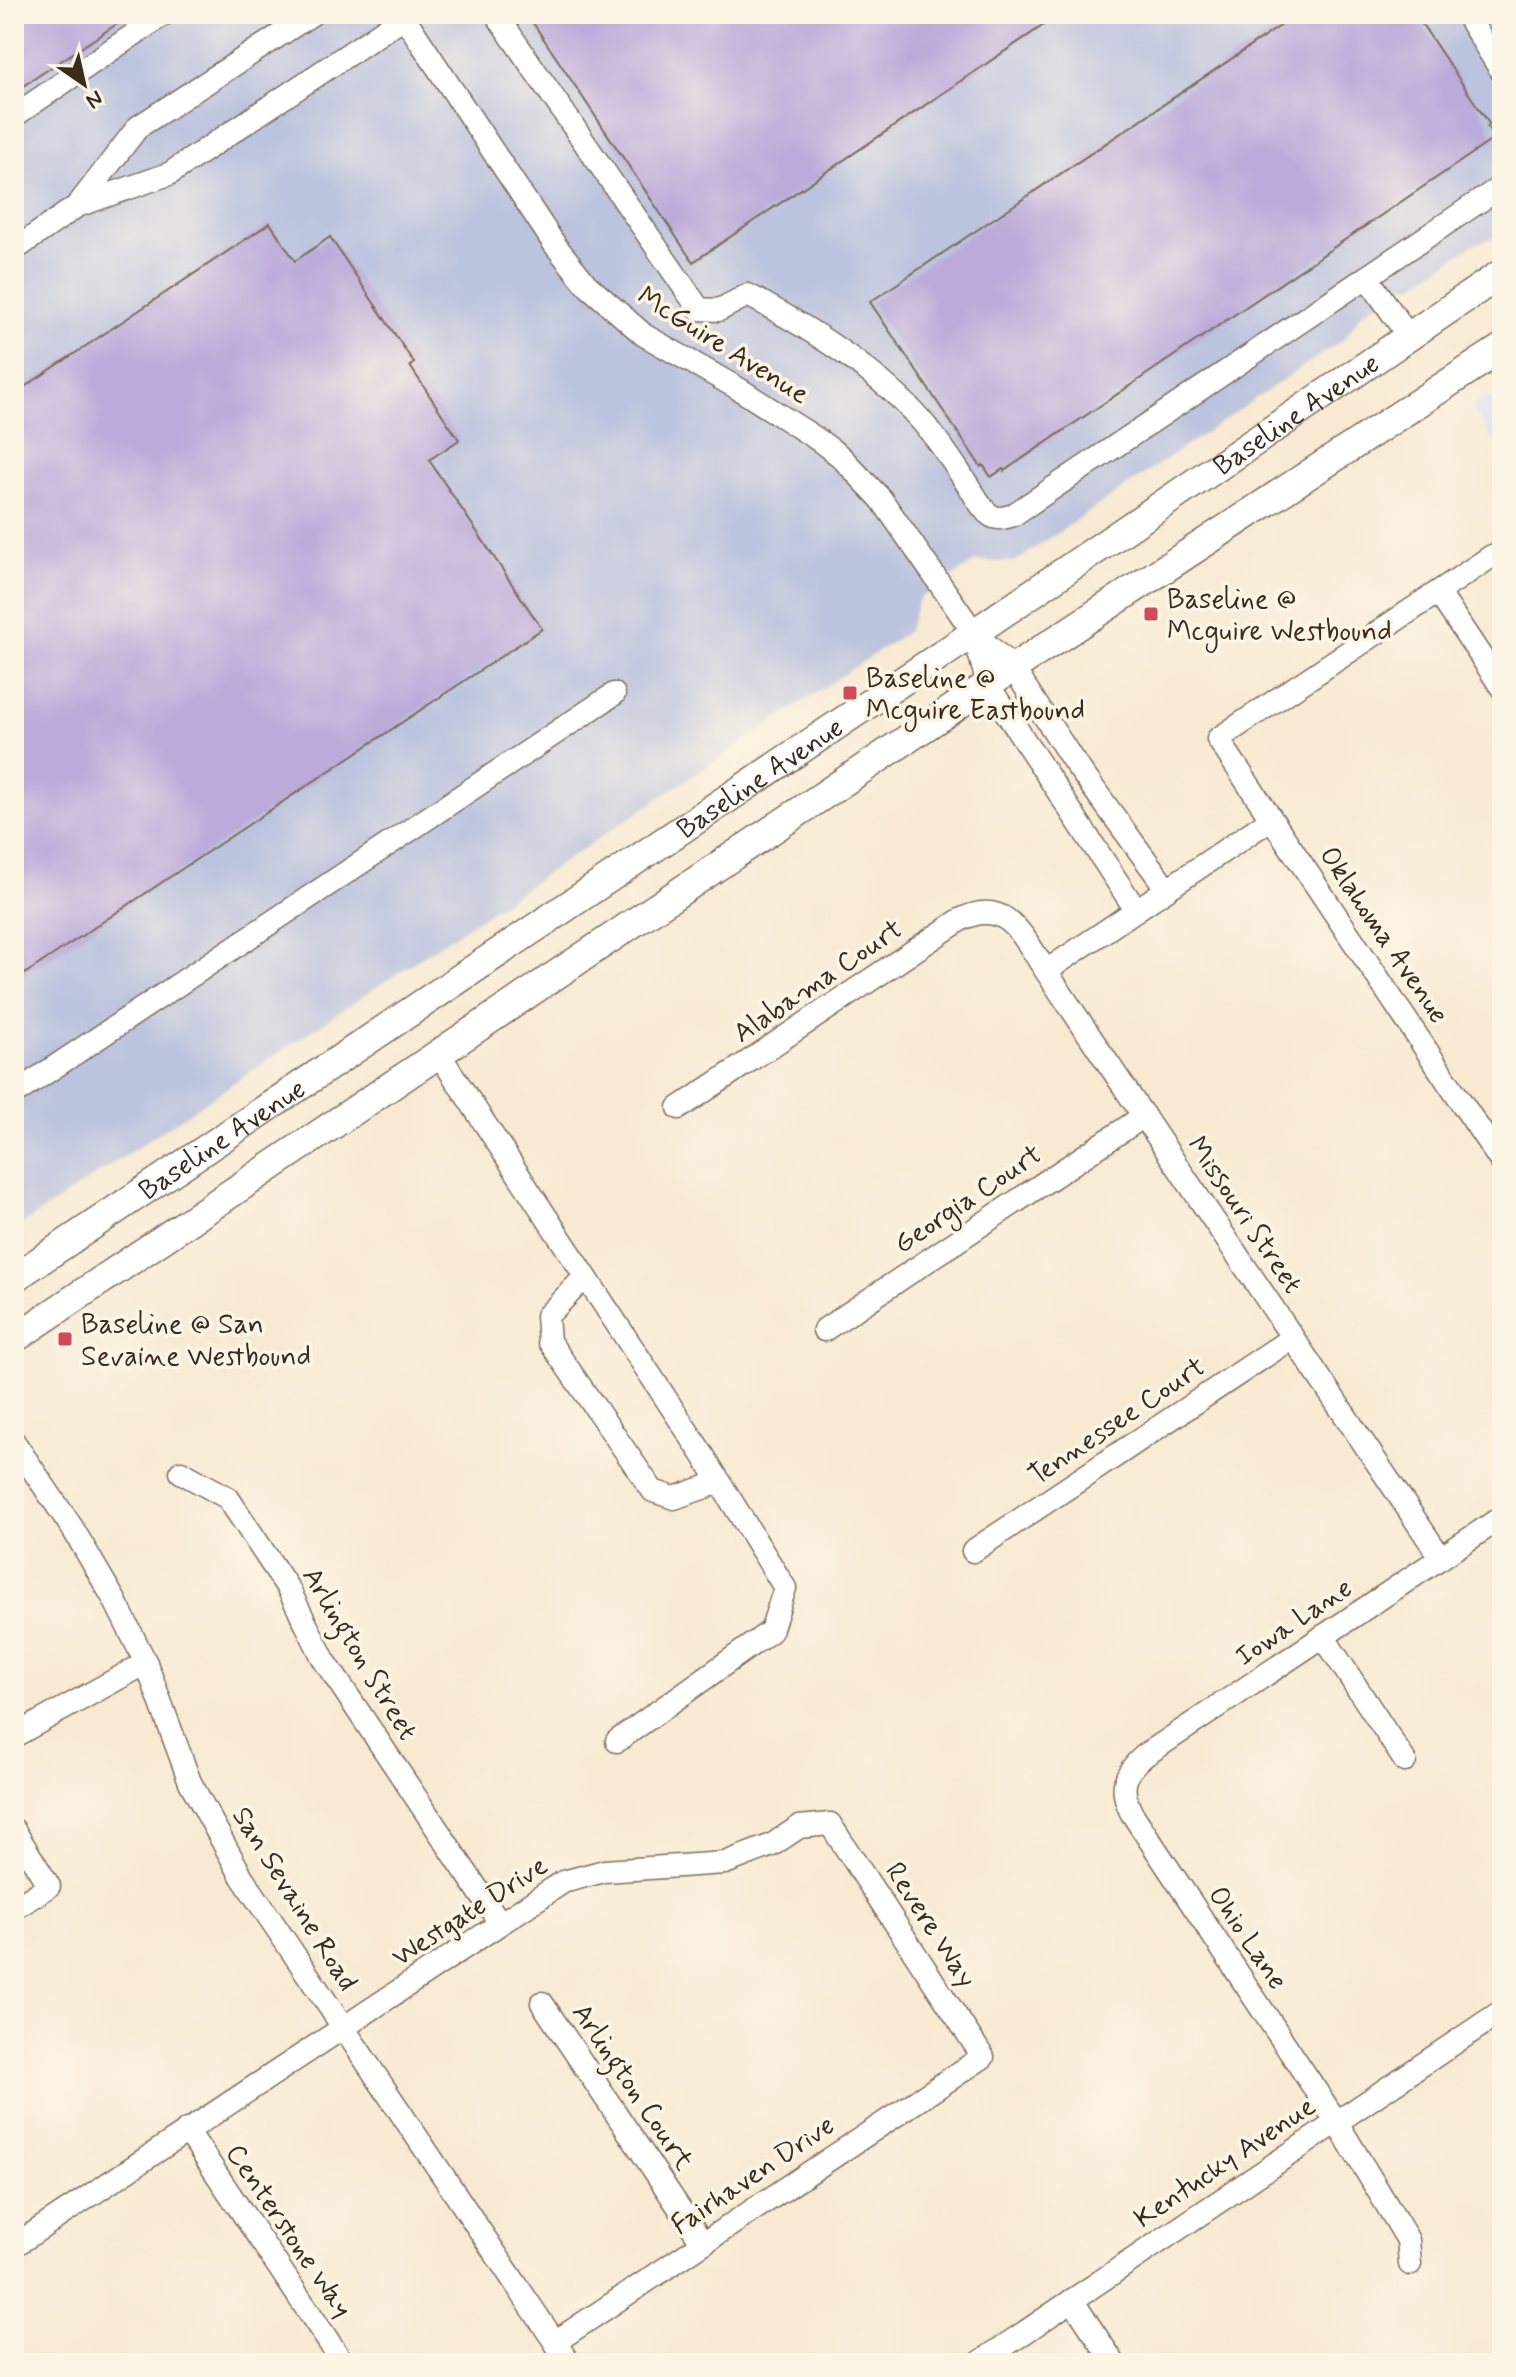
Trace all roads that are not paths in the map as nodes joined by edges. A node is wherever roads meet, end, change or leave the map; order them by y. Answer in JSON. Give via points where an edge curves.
{"nodes":[{"id":1,"x":164,"y":14,"type":"edge"},
{"id":2,"x":312,"y":14,"type":"edge"},
{"id":3,"x":496,"y":14,"type":"edge"},
{"id":4,"x":1466,"y":14,"type":"edge"},
{"id":5,"x":403,"y":16,"type":"edge"},
{"id":6,"x":1502,"y":72,"type":"edge"},
{"id":7,"x":14,"y":116,"type":"edge"},
{"id":8,"x":1502,"y":186,"type":"edge"},
{"id":9,"x":77,"y":206,"type":"junction"},
{"id":10,"x":14,"y":250,"type":"edge"},
{"id":11,"x":1502,"y":273,"type":"edge"},
{"id":12,"x":1367,"y":277,"type":"junction"},
{"id":13,"x":1409,"y":337,"type":"junction"},
{"id":14,"x":1502,"y":348,"type":"edge"},
{"id":15,"x":1502,"y":555,"type":"edge"},
{"id":16,"x":1438,"y":592,"type":"junction"},
{"id":17,"x":974,"y":633,"type":"junction"},
{"id":18,"x":1013,"y":668,"type":"junction"},
{"id":19,"x":988,"y":685,"type":"junction"},
{"id":20,"x":1502,"y":688,"type":"edge"},
{"id":21,"x":614,"y":694,"type":"dead end"},
{"id":22,"x":1271,"y":819,"type":"junction"},
{"id":23,"x":1167,"y":889,"type":"junction"},
{"id":24,"x":1136,"y":910,"type":"junction"},
{"id":25,"x":993,"y":911,"type":"joint"},
{"id":26,"x":1046,"y":971,"type":"junction"},
{"id":27,"x":439,"y":1054,"type":"junction"},
{"id":28,"x":14,"y":1094,"type":"edge"},
{"id":29,"x":679,"y":1108,"type":"dead end"},
{"id":30,"x":1144,"y":1116,"type":"junction"},
{"id":31,"x":1502,"y":1163,"type":"edge"},
{"id":32,"x":585,"y":1277,"type":"junction"},
{"id":33,"x":14,"y":1278,"type":"edge"},
{"id":34,"x":824,"y":1330,"type":"dead end"},
{"id":35,"x":1292,"y":1338,"type":"junction"},
{"id":36,"x":14,"y":1339,"type":"edge"},
{"id":37,"x":14,"y":1442,"type":"edge"},
{"id":38,"x":181,"y":1472,"type":"dead end"},
{"id":39,"x":720,"y":1482,"type":"junction"},
{"id":40,"x":1502,"y":1517,"type":"edge"},
{"id":41,"x":973,"y":1551,"type":"dead end"},
{"id":42,"x":1441,"y":1558,"type":"junction"},
{"id":43,"x":1323,"y":1636,"type":"junction"},
{"id":44,"x":146,"y":1663,"type":"junction"},
{"id":45,"x":14,"y":1736,"type":"edge"},
{"id":46,"x":617,"y":1741,"type":"dead end"},
{"id":47,"x":1405,"y":1761,"type":"dead end"},
{"id":48,"x":1124,"y":1781,"type":"joint"},
{"id":49,"x":830,"y":1824,"type":"joint"},
{"id":50,"x":14,"y":1830,"type":"edge"},
{"id":51,"x":14,"y":1909,"type":"edge"},
{"id":52,"x":500,"y":1923,"type":"junction"},
{"id":53,"x":542,"y":2003,"type":"dead end"},
{"id":54,"x":1502,"y":2011,"type":"edge"},
{"id":55,"x":343,"y":2030,"type":"junction"},
{"id":56,"x":983,"y":2057,"type":"joint"},
{"id":57,"x":1336,"y":2121,"type":"junction"},
{"id":58,"x":187,"y":2130,"type":"junction"},
{"id":59,"x":702,"y":2242,"type":"junction"},
{"id":60,"x":14,"y":2246,"type":"edge"},
{"id":61,"x":1410,"y":2264,"type":"dead end"},
{"id":62,"x":1072,"y":2300,"type":"junction"},
{"id":63,"x":555,"y":2342,"type":"junction"},
{"id":64,"x":343,"y":2363,"type":"edge"},
{"id":65,"x":569,"y":2363,"type":"edge"},
{"id":66,"x":979,"y":2363,"type":"edge"},
{"id":67,"x":1114,"y":2363,"type":"edge"}],
"edges":[{"from":1,"to":7,"type":"street"},
{"from":2,"to":9,"type":"street","via":[[138,127]]},
{"from":3,"to":12,"type":"street","via":[[699,309],[719,310],[748,295],[835,348],[926,426],[983,508],[997,518],[1013,515]]},
{"from":4,"to":6,"type":"street"},
{"from":5,"to":9,"type":"street","via":[[169,174]]},
{"from":5,"to":17,"type":"street","name":"McGuire Avenue","via":[[587,285],[644,335],[840,456],[898,520]]},
{"from":8,"to":12,"type":"street"},
{"from":9,"to":10,"type":"street"},
{"from":11,"to":13,"type":"main road","name":"Baseline Avenue"},
{"from":12,"to":13,"type":"street"},
{"from":13,"to":17,"type":"main road","name":"Baseline Avenue"},
{"from":14,"to":18,"type":"main road","name":"Baseline Avenue"},
{"from":15,"to":16,"type":"street","via":[[1492,556]]},
{"from":16,"to":20,"type":"street"},
{"from":16,"to":22,"type":"street","name":"Oklahoma Avenue","via":[[1218,739]]},
{"from":17,"to":18,"type":"street","name":"McGuire Avenue"},
{"from":17,"to":19,"type":"street","name":"McGuire Avenue"},
{"from":17,"to":33,"type":"main road","name":"Baseline Avenue"},
{"from":18,"to":19,"type":"main road","name":"Baseline Avenue"},
{"from":18,"to":23,"type":"street","name":"McGuire Avenue"},
{"from":19,"to":24,"type":"street","name":"McGuire Avenue"},
{"from":19,"to":27,"type":"main road","name":"Baseline Avenue"},
{"from":21,"to":28,"type":"street"},
{"from":22,"to":23,"type":"street"},
{"from":22,"to":31,"type":"street","name":"Oklahoma Avenue"},
{"from":23,"to":24,"type":"street"},
{"from":24,"to":26,"type":"street"},
{"from":25,"to":26,"type":"street","name":"Missouri Street","via":[[1010,922]]},
{"from":25,"to":29,"type":"street","name":"Alabama Court","via":[[960,920]]},
{"from":26,"to":30,"type":"street","name":"Missouri Street"},
{"from":27,"to":32,"type":"street"},
{"from":27,"to":36,"type":"main road","name":"Baseline Avenue"},
{"from":30,"to":34,"type":"street","name":"Georgia Court"},
{"from":30,"to":35,"type":"street","name":"Missouri Street"},
{"from":32,"to":39,"type":"street"},
{"from":32,"to":39,"type":"street","via":[[547,1316],[549,1341],[653,1491],[674,1498]]},
{"from":35,"to":41,"type":"street","name":"Tennessee Court"},
{"from":35,"to":42,"type":"street","name":"Missouri Street"},
{"from":37,"to":44,"type":"street","name":"San Sevaine Road","via":[[87,1552]]},
{"from":38,"to":52,"type":"street","name":"Arlington Street","via":[[228,1498],[289,1590],[324,1660]]},
{"from":39,"to":46,"type":"street","via":[[785,1588],[771,1631]]},
{"from":40,"to":42,"type":"street","name":"Iowa Lane"},
{"from":42,"to":43,"type":"street","name":"Iowa Lane"},
{"from":43,"to":47,"type":"street"},
{"from":43,"to":48,"type":"street","name":"Iowa Lane","via":[[1144,1756]]},
{"from":44,"to":45,"type":"street"},
{"from":44,"to":55,"type":"street","name":"San Sevaine Road","via":[[190,1782],[242,1877]]},
{"from":48,"to":57,"type":"street","name":"Ohio Lane","via":[[1131,1812]]},
{"from":49,"to":52,"type":"street","name":"Westgate Drive","via":[[799,1827],[772,1845],[725,1863],[604,1871],[563,1882]]},
{"from":49,"to":56,"type":"street","name":"Revere Way"},
{"from":50,"to":51,"type":"street","via":[[49,1886]]},
{"from":52,"to":55,"type":"street","name":"Westgate Drive"},
{"from":53,"to":59,"type":"street","name":"Arlington Court"},
{"from":54,"to":57,"type":"street","name":"Kentucky Avenue"},
{"from":55,"to":58,"type":"street","name":"Westgate Drive"},
{"from":55,"to":63,"type":"street","name":"San Sevaine Road"},
{"from":56,"to":59,"type":"street","name":"Fairhaven Drive"},
{"from":57,"to":61,"type":"street","name":"Ohio Lane","via":[[1408,2240]]},
{"from":57,"to":62,"type":"street","name":"Kentucky Avenue"},
{"from":58,"to":60,"type":"street","name":"Westgate Drive"},
{"from":58,"to":64,"type":"street","name":"Centerstone Way"},
{"from":59,"to":63,"type":"street","name":"Fairhaven Drive"},
{"from":62,"to":66,"type":"street","name":"Kentucky Avenue"},
{"from":62,"to":67,"type":"street"},
{"from":63,"to":65,"type":"street","name":"San Sevaine Road"}]}
